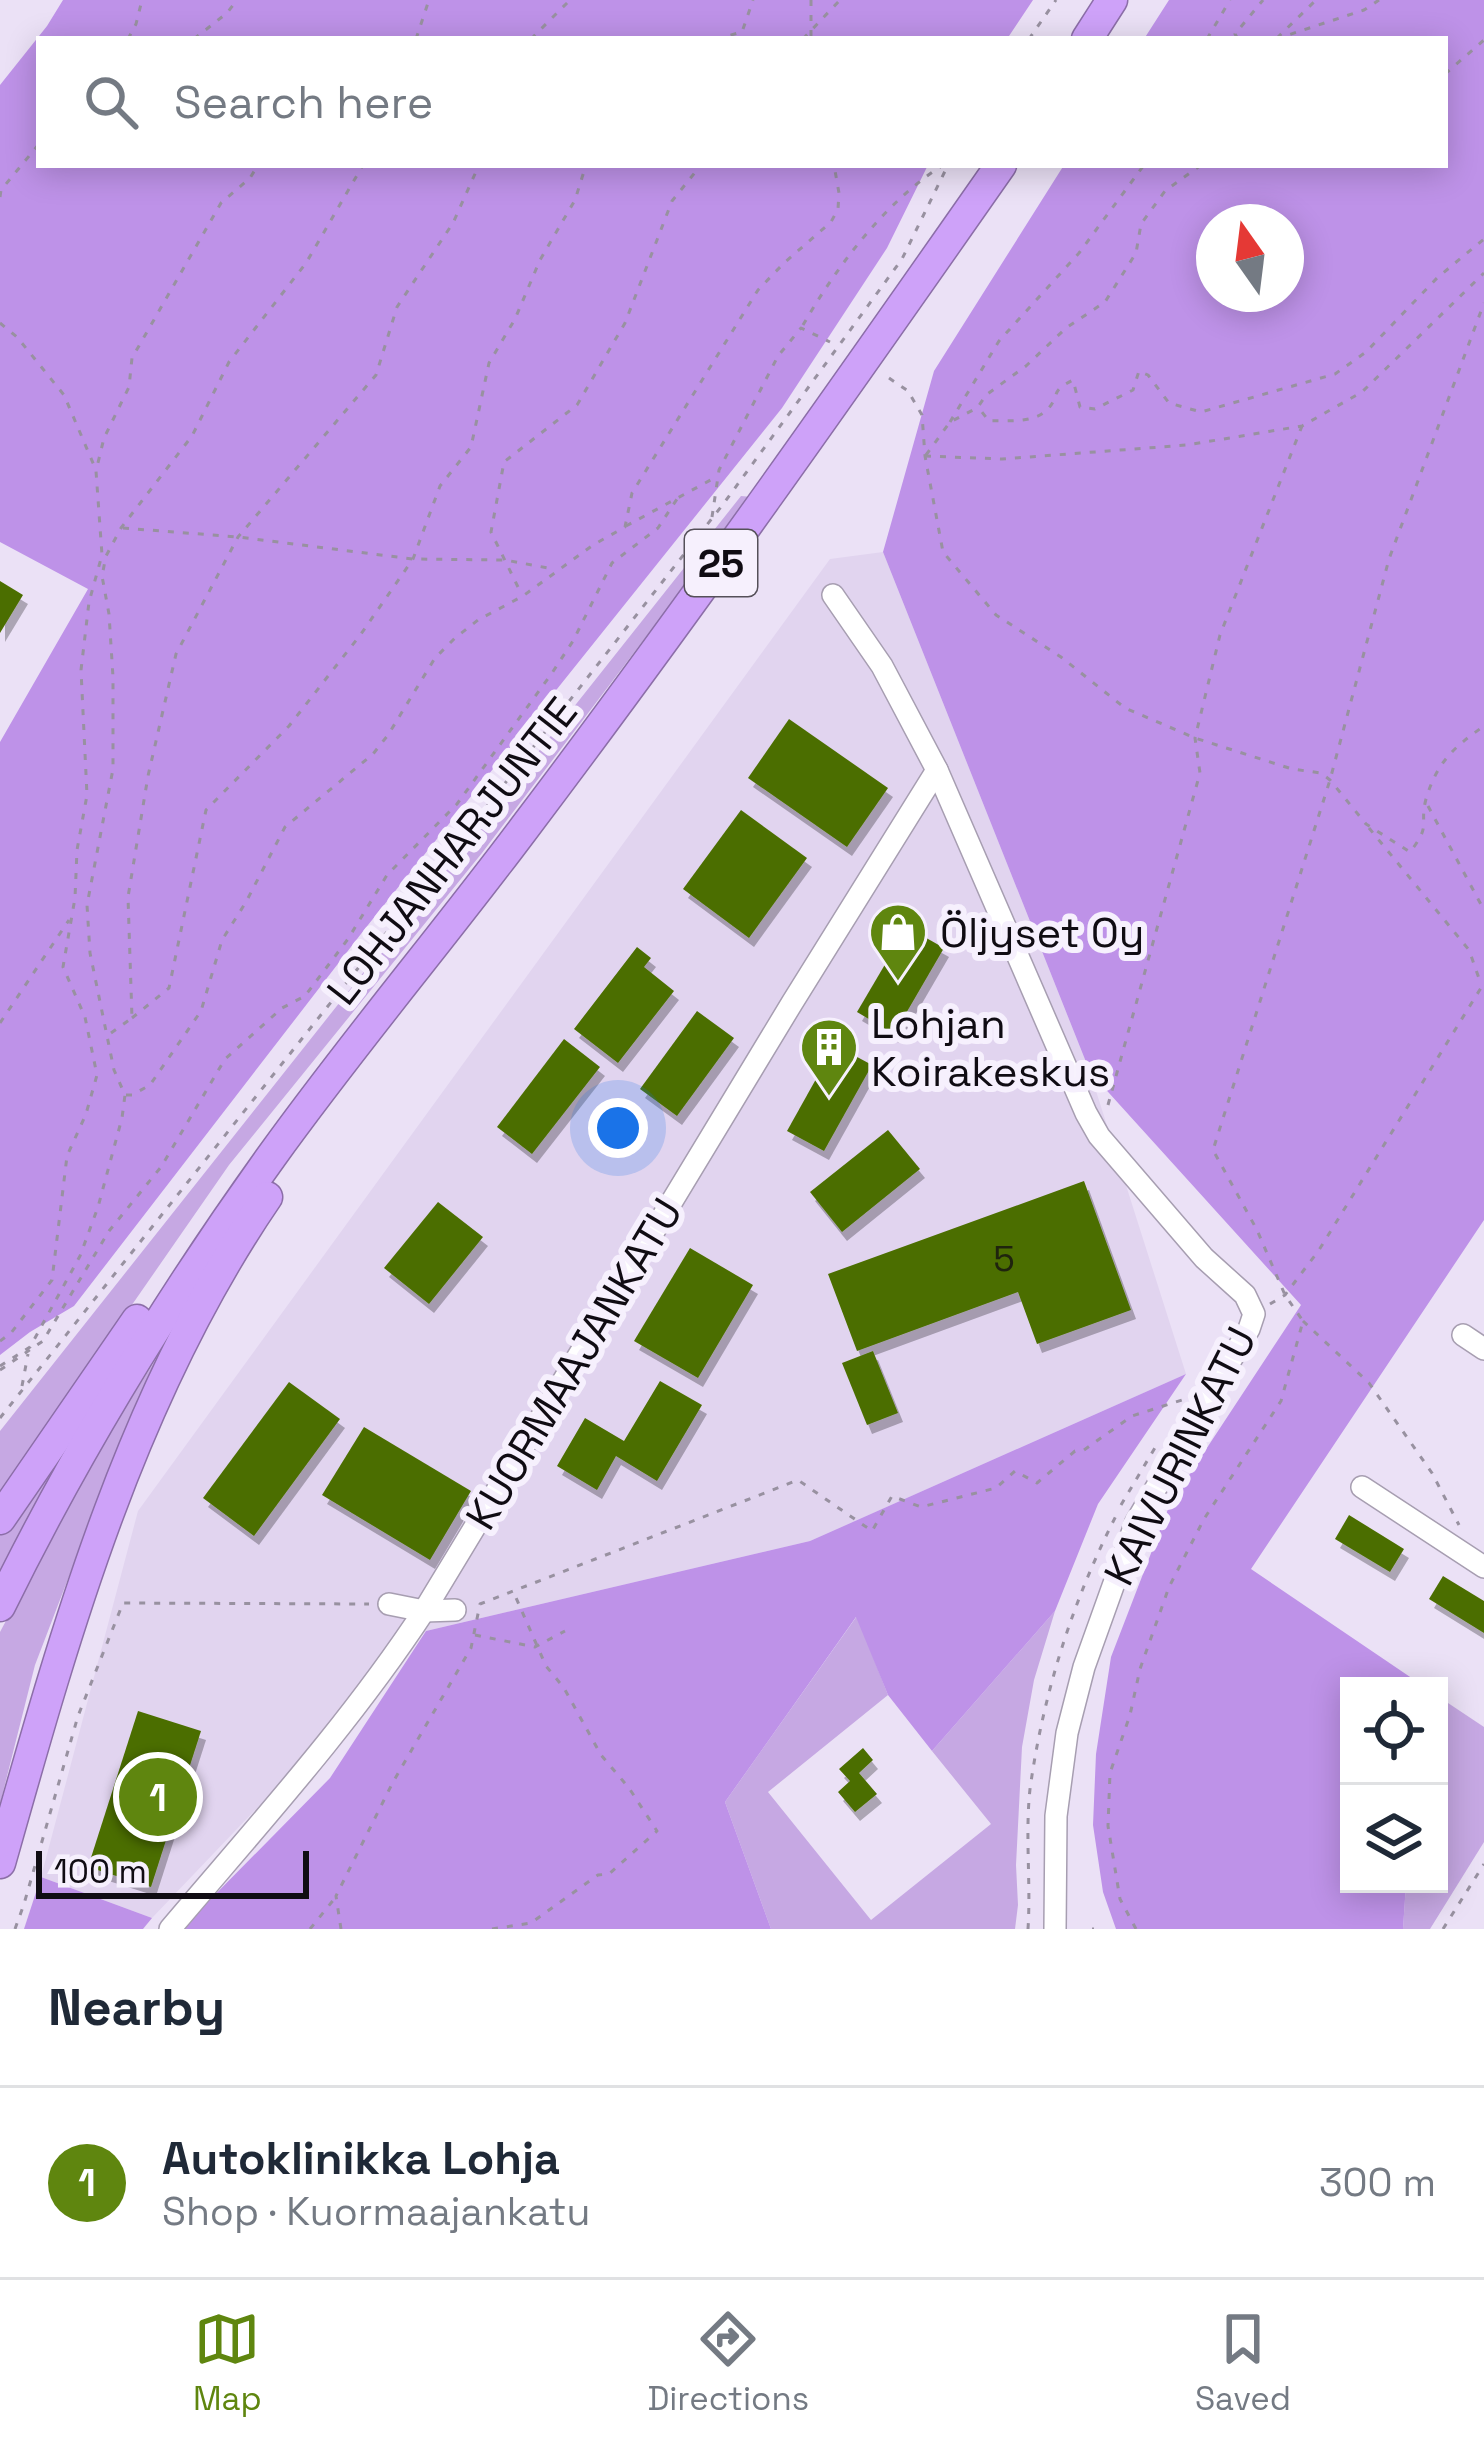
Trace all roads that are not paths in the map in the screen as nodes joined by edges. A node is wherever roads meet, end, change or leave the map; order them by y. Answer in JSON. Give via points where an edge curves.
{"nodes":[{"id":1,"x":1112,"y":0,"type":"edge"},
{"id":2,"x":1089,"y":36,"type":"edge"},
{"id":3,"x":999,"y":168,"type":"edge"},
{"id":4,"x":832,"y":595,"type":"dead end"},
{"id":5,"x":937,"y":770,"type":"junction"},
{"id":6,"x":428,"y":952,"type":"junction"},
{"id":7,"x":335,"y":1072,"type":"junction"},
{"id":8,"x":1463,"y":1335,"type":"dead end"},
{"id":9,"x":1484,"y":1348,"type":"edge"},
{"id":10,"x":1362,"y":1487,"type":"dead end"},
{"id":11,"x":0,"y":1519,"type":"edge"},
{"id":12,"x":1484,"y":1567,"type":"edge"},
{"id":13,"x":389,"y":1604,"type":"road end"},
{"id":14,"x":0,"y":1606,"type":"edge"},
{"id":15,"x":454,"y":1610,"type":"dead end"},
{"id":16,"x":424,"y":1611,"type":"junction"},
{"id":17,"x":0,"y":1863,"type":"edge"},
{"id":18,"x":170,"y":1929,"type":"edge"},
{"id":19,"x":1055,"y":1929,"type":"edge"}],
"edges":[{"from":1,"to":2,"type":"highway"},
{"from":3,"to":6,"type":"highway","name":"LOHJANHARJUNTIE","number":"25","via":[[744,532]]},
{"from":4,"to":5,"type":"street","name":"KAIVURINKATU","via":[[883,666]]},
{"from":5,"to":16,"type":"street","name":"KUORMAAJANKATU"},
{"from":5,"to":19,"type":"street","name":"KAIVURINKATU","via":[[1099,1136],[1254,1314],[1136,1522],[1084,1667],[1056,1816]]},
{"from":6,"to":7,"type":"highway","name":"LOHJANHARJUNTIE","number":"25"},
{"from":6,"to":17,"type":"highway","via":[[253,1218],[158,1390],[83,1585]]},
{"from":7,"to":11,"type":"highway","via":[[219,1203]]},
{"from":7,"to":14,"type":"highway","name":"LOHJANHARJUNTIE","number":"25","via":[[151,1334]]},
{"from":8,"to":9,"type":"street"},
{"from":10,"to":12,"type":"street"},
{"from":13,"to":16,"type":"street"},
{"from":15,"to":16,"type":"street"},
{"from":16,"to":18,"type":"street","name":"KUORMAAJANKATU","via":[[310,1764]]}]}
